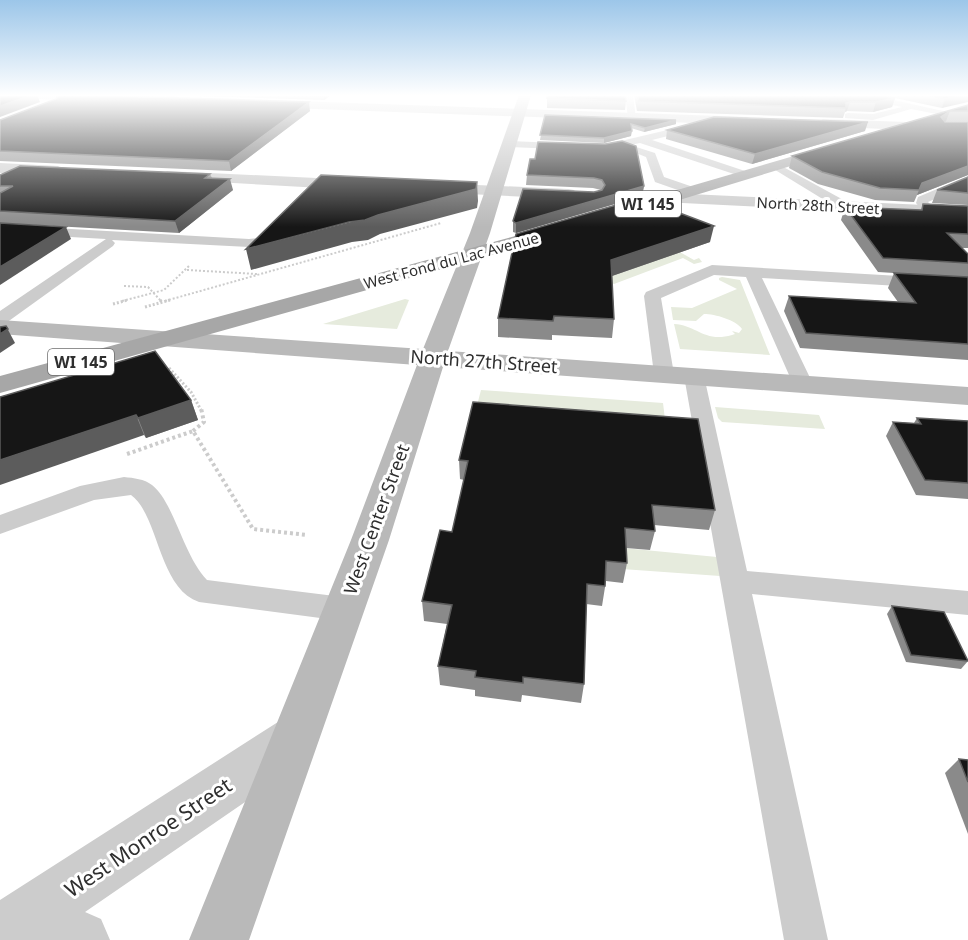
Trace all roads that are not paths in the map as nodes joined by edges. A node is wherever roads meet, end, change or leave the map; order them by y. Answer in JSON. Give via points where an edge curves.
{"nodes":[{"id":1,"x":512,"y":139,"type":"edge"},
{"id":2,"x":639,"y":139,"type":"joint"},
{"id":3,"x":510,"y":144,"type":"junction"},
{"id":4,"x":617,"y":145,"type":"junction"},
{"id":5,"x":844,"y":145,"type":"edge"},
{"id":6,"x":776,"y":166,"type":"junction"},
{"id":7,"x":0,"y":168,"type":"edge"},
{"id":8,"x":25,"y":170,"type":"junction"},
{"id":9,"x":73,"y":172,"type":"edge"},
{"id":10,"x":747,"y":174,"type":"junction"},
{"id":11,"x":145,"y":175,"type":"edge"},
{"id":12,"x":968,"y":180,"type":"edge"},
{"id":13,"x":0,"y":182,"type":"edge"},
{"id":14,"x":324,"y":183,"type":"junction"},
{"id":15,"x":369,"y":185,"type":"edge"},
{"id":16,"x":414,"y":187,"type":"edge"},
{"id":17,"x":495,"y":191,"type":"junction"},
{"id":18,"x":692,"y":191,"type":"junction"},
{"id":19,"x":583,"y":194,"type":"edge"},
{"id":20,"x":310,"y":198,"type":"edge"},
{"id":21,"x":668,"y":198,"type":"junction"},
{"id":22,"x":844,"y":206,"type":"junction"},
{"id":23,"x":929,"y":210,"type":"junction"},
{"id":24,"x":968,"y":212,"type":"edge"},
{"id":25,"x":294,"y":215,"type":"edge"},
{"id":26,"x":598,"y":218,"type":"edge"},
{"id":27,"x":577,"y":225,"type":"edge"},
{"id":28,"x":0,"y":230,"type":"edge"},
{"id":29,"x":108,"y":243,"type":"dead end"},
{"id":30,"x":472,"y":255,"type":"junction"},
{"id":31,"x":752,"y":273,"type":"junction"},
{"id":32,"x":968,"y":285,"type":"edge"},
{"id":33,"x":0,"y":319,"type":"edge"},
{"id":34,"x":0,"y":327,"type":"edge"},
{"id":35,"x":163,"y":338,"type":"junction"},
{"id":36,"x":433,"y":357,"type":"junction"},
{"id":37,"x":664,"y":374,"type":"junction"},
{"id":38,"x":694,"y":376,"type":"junction"},
{"id":39,"x":803,"y":384,"type":"junction"},
{"id":40,"x":0,"y":385,"type":"edge"},
{"id":41,"x":968,"y":396,"type":"edge"},
{"id":42,"x":0,"y":525,"type":"edge"},
{"id":43,"x":735,"y":581,"type":"junction"},
{"id":44,"x":968,"y":603,"type":"edge"},
{"id":45,"x":343,"y":609,"type":"junction"},
{"id":46,"x":295,"y":740,"type":"junction"},
{"id":47,"x":6,"y":931,"type":"edge"},
{"id":48,"x":80,"y":940,"type":"edge"},
{"id":49,"x":219,"y":940,"type":"edge"},
{"id":50,"x":806,"y":940,"type":"edge"}],
"edges":[{"from":1,"to":3,"type":"street","name":"West Center Street"},
{"from":2,"to":4,"type":"lane"},
{"from":2,"to":10,"type":"lane"},
{"from":3,"to":4,"type":"lane","via":[[603,148]]},
{"from":3,"to":17,"type":"street","name":"West Center Street"},
{"from":4,"to":18,"type":"lane","via":[[651,155],[659,180]]},
{"from":5,"to":6,"type":"main road","number":"WI 145"},
{"from":6,"to":10,"type":"main road","number":"WI 145"},
{"from":6,"to":22,"type":"lane"},
{"from":7,"to":8,"type":"street"},
{"from":8,"to":9,"type":"street"},
{"from":8,"to":13,"type":"lane"},
{"from":10,"to":18,"type":"main road","number":"WI 145"},
{"from":11,"to":14,"type":"street"},
{"from":12,"to":23,"type":"lane","via":[[922,200]]},
{"from":14,"to":15,"type":"street"},
{"from":14,"to":20,"type":"lane"},
{"from":16,"to":17,"type":"street"},
{"from":17,"to":19,"type":"street"},
{"from":17,"to":30,"type":"street","name":"West Center Street"},
{"from":18,"to":21,"type":"main road","number":"WI 145"},
{"from":21,"to":22,"type":"street","name":"North 28th Street"},
{"from":21,"to":26,"type":"main road","number":"WI 145"},
{"from":22,"to":23,"type":"street","name":"North 28th Street"},
{"from":23,"to":24,"type":"street","name":"North 28th Street"},
{"from":25,"to":28,"type":"lane","via":[[269,241],[249,243]]},
{"from":27,"to":30,"type":"main road","name":"West Fond du Lac Avenue","number":"WI 145"},
{"from":29,"to":33,"type":"lane"},
{"from":30,"to":35,"type":"main road","name":"West Fond du Lac Avenue","number":"WI 145"},
{"from":30,"to":36,"type":"street","name":"West Center Street"},
{"from":31,"to":32,"type":"lane"},
{"from":31,"to":37,"type":"lane","via":[[712,270],[652,296]]},
{"from":31,"to":39,"type":"lane"},
{"from":34,"to":35,"type":"street","name":"North 27th Street"},
{"from":35,"to":36,"type":"street","name":"North 27th Street"},
{"from":35,"to":40,"type":"main road","name":"West Fond du Lac Avenue","number":"WI 145"},
{"from":36,"to":37,"type":"street","name":"North 27th Street"},
{"from":36,"to":45,"type":"street","name":"West Center Street"},
{"from":37,"to":38,"type":"street","name":"North 27th Street"},
{"from":38,"to":39,"type":"street","name":"North 27th Street"},
{"from":38,"to":43,"type":"lane"},
{"from":39,"to":41,"type":"street","name":"North 27th Street"},
{"from":42,"to":45,"type":"lane","via":[[93,492],[125,485],[136,487],[149,496],[186,578],[199,590]]},
{"from":43,"to":44,"type":"lane"},
{"from":43,"to":50,"type":"lane"},
{"from":45,"to":46,"type":"street","name":"West Center Street"},
{"from":46,"to":47,"type":"street","name":"West Monroe Street"},
{"from":46,"to":49,"type":"street","name":"West Center Street"},
{"from":47,"to":48,"type":"street"}]}
